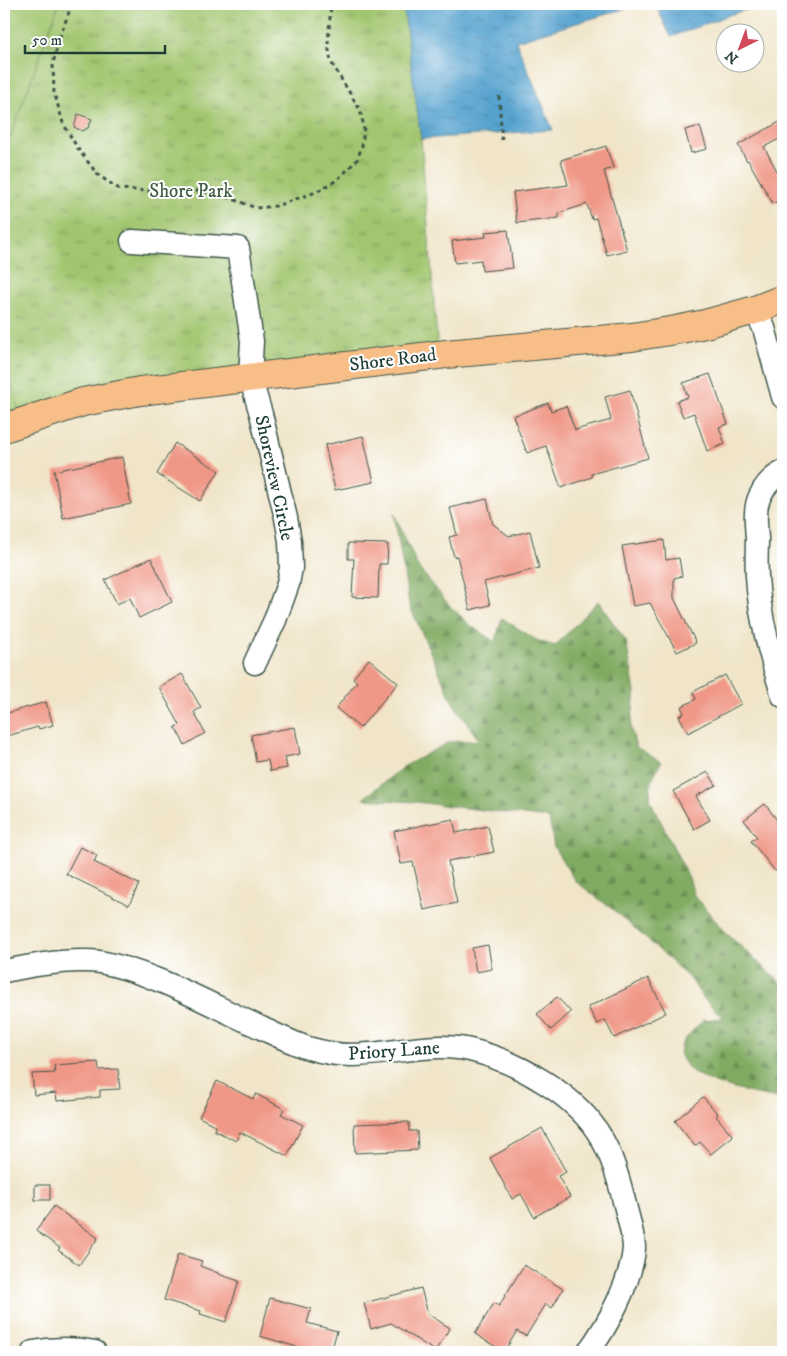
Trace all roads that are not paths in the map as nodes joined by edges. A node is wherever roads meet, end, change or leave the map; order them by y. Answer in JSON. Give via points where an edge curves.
{"nodes":[{"id":1,"x":132,"y":241,"type":"dead end"},
{"id":2,"x":783,"y":299,"type":"edge"},
{"id":3,"x":755,"y":310,"type":"junction"},
{"id":4,"x":250,"y":377,"type":"junction"},
{"id":5,"x":783,"y":397,"type":"edge"},
{"id":6,"x":4,"y":428,"type":"edge"},
{"id":7,"x":783,"y":472,"type":"edge"},
{"id":8,"x":255,"y":663,"type":"dead end"},
{"id":9,"x":783,"y":696,"type":"edge"},
{"id":10,"x":4,"y":971,"type":"edge"},
{"id":11,"x":33,"y":1352,"type":"edge"},
{"id":12,"x":95,"y":1352,"type":"edge"},
{"id":13,"x":588,"y":1352,"type":"edge"}],
"edges":[{"from":1,"to":4,"type":"street","name":"Shoreview Circle","via":[[238,248],[252,341]]},
{"from":2,"to":3,"type":"main road","name":"Shore Road"},
{"from":3,"to":4,"type":"main road","name":"Shore Road","via":[[676,330],[632,337]]},
{"from":3,"to":5,"type":"street","via":[[764,328]]},
{"from":4,"to":6,"type":"main road","name":"Shore Road","via":[[100,398]]},
{"from":4,"to":8,"type":"street","name":"Shoreview Circle","via":[[286,518],[291,568],[275,620]]},
{"from":7,"to":9,"type":"street","via":[[769,482],[759,496],[756,510],[757,577],[764,628]]},
{"from":10,"to":13,"type":"street","name":"Priory Lane","via":[[41,964],[99,961],[156,979],[268,1032],[321,1051],[352,1055],[441,1046],[500,1059],[529,1072],[572,1102],[602,1138],[621,1186],[629,1219],[634,1247],[630,1268],[615,1306]]},
{"from":11,"to":12,"type":"street","via":[[78,1349]]}]}
